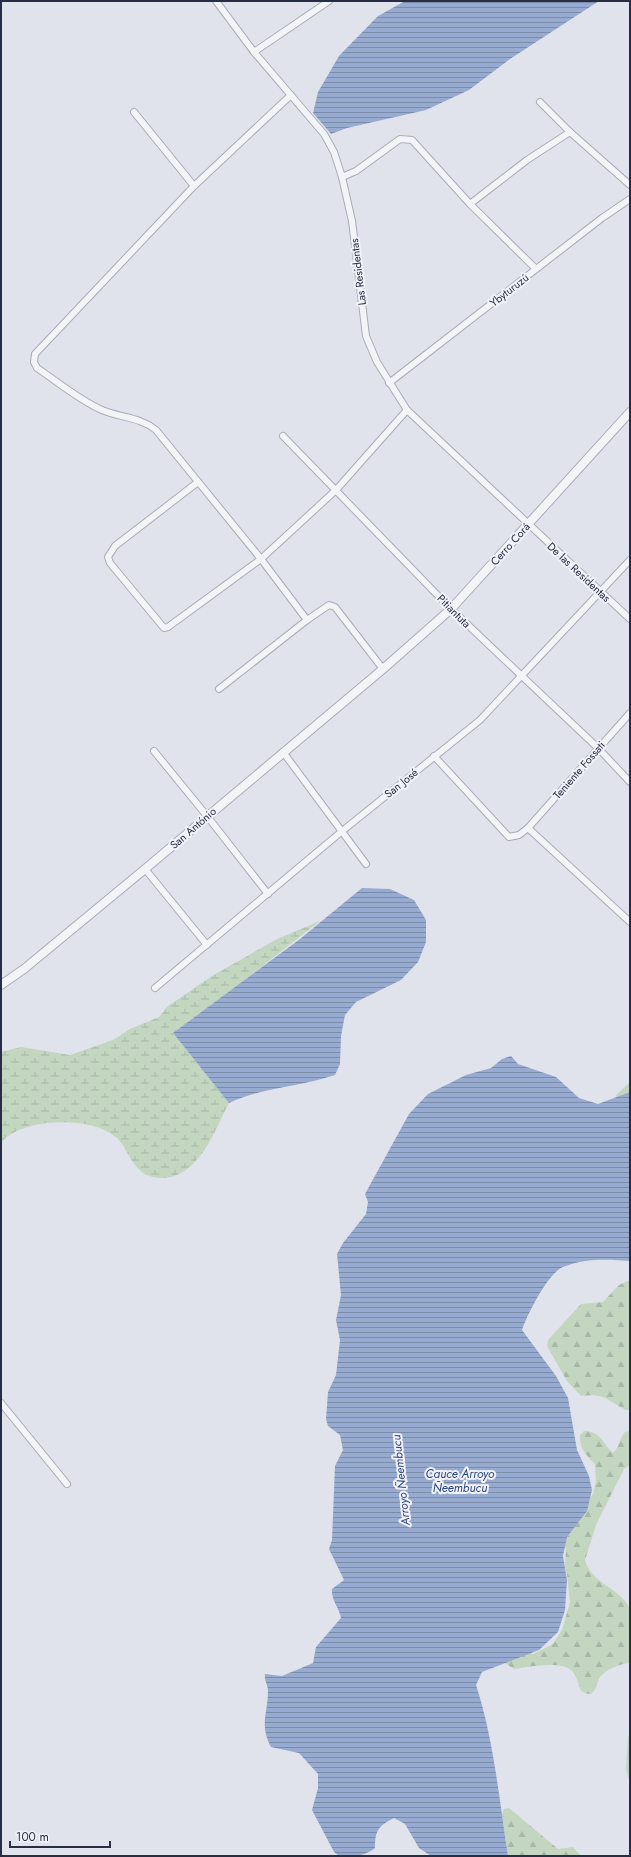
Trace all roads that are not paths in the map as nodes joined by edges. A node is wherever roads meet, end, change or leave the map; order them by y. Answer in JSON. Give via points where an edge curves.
{"nodes":[{"id":1,"x":216,"y":1,"type":"edge"},
{"id":2,"x":329,"y":1,"type":"edge"},
{"id":3,"x":254,"y":52,"type":"junction"},
{"id":4,"x":291,"y":95,"type":"junction"},
{"id":5,"x":540,"y":102,"type":"dead end"},
{"id":6,"x":134,"y":112,"type":"dead end"},
{"id":7,"x":570,"y":132,"type":"junction"},
{"id":8,"x":342,"y":177,"type":"junction"},
{"id":9,"x":630,"y":185,"type":"edge"},
{"id":10,"x":194,"y":186,"type":"junction"},
{"id":11,"x":630,"y":199,"type":"edge"},
{"id":12,"x":470,"y":204,"type":"junction"},
{"id":13,"x":536,"y":269,"type":"junction"},
{"id":14,"x":389,"y":383,"type":"junction"},
{"id":15,"x":407,"y":410,"type":"junction"},
{"id":16,"x":630,"y":412,"type":"edge"},
{"id":17,"x":283,"y":436,"type":"dead end"},
{"id":18,"x":198,"y":482,"type":"junction"},
{"id":19,"x":336,"y":490,"type":"junction"},
{"id":20,"x":528,"y":524,"type":"junction"},
{"id":21,"x":261,"y":559,"type":"junction"},
{"id":22,"x":630,"y":560,"type":"edge"},
{"id":23,"x":601,"y":592,"type":"junction"},
{"id":24,"x":451,"y":609,"type":"junction"},
{"id":25,"x":630,"y":619,"type":"edge"},
{"id":26,"x":307,"y":620,"type":"junction"},
{"id":27,"x":383,"y":669,"type":"junction"},
{"id":28,"x":522,"y":676,"type":"junction"},
{"id":29,"x":219,"y":689,"type":"dead end"},
{"id":30,"x":630,"y":713,"type":"edge"},
{"id":31,"x":598,"y":748,"type":"junction"},
{"id":32,"x":154,"y":751,"type":"dead end"},
{"id":33,"x":283,"y":752,"type":"junction"},
{"id":34,"x":434,"y":756,"type":"junction"},
{"id":35,"x":630,"y":782,"type":"edge"},
{"id":36,"x":207,"y":816,"type":"junction"},
{"id":37,"x":528,"y":828,"type":"junction"},
{"id":38,"x":342,"y":832,"type":"junction"},
{"id":39,"x":366,"y":864,"type":"dead end"},
{"id":40,"x":145,"y":869,"type":"junction"},
{"id":41,"x":268,"y":894,"type":"junction"},
{"id":42,"x":630,"y":922,"type":"edge"},
{"id":43,"x":207,"y":944,"type":"junction"},
{"id":44,"x":1,"y":985,"type":"edge"},
{"id":45,"x":155,"y":988,"type":"dead end"},
{"id":46,"x":1,"y":1403,"type":"edge"},
{"id":47,"x":67,"y":1484,"type":"dead end"}],
"edges":[{"from":1,"to":3,"type":"street","name":"Las Residentas"},
{"from":2,"to":3,"type":"street"},
{"from":3,"to":4,"type":"street","name":"Las Residentas"},
{"from":4,"to":8,"type":"street","name":"Las Residentas","via":[[324,134],[334,152]]},
{"from":4,"to":10,"type":"street"},
{"from":5,"to":7,"type":"street"},
{"from":6,"to":10,"type":"street"},
{"from":7,"to":9,"type":"street"},
{"from":7,"to":12,"type":"street","via":[[527,160]]},
{"from":8,"to":12,"type":"street","via":[[356,172],[400,139],[406,138],[417,145]]},
{"from":8,"to":14,"type":"street","name":"Las Residentas","via":[[352,221],[366,336]]},
{"from":10,"to":18,"type":"street","via":[[35,354],[34,362],[38,368],[91,404],[147,423],[156,430]]},
{"from":11,"to":13,"type":"street","name":"Ybyturuzú"},
{"from":12,"to":13,"type":"street"},
{"from":13,"to":14,"type":"street","name":"Ybyturuzú"},
{"from":14,"to":15,"type":"street","name":"Las Residentas"},
{"from":15,"to":19,"type":"street"},
{"from":15,"to":20,"type":"street","name":"Las Residentas"},
{"from":16,"to":20,"type":"street","name":"Cerro Corá"},
{"from":17,"to":19,"type":"street","name":"Pitiantuta"},
{"from":18,"to":21,"type":"street"},
{"from":18,"to":21,"type":"street","via":[[115,546],[108,557],[110,563],[164,628]]},
{"from":19,"to":21,"type":"street"},
{"from":19,"to":24,"type":"street","name":"Pitiantuta"},
{"from":20,"to":23,"type":"street","name":"De las Residentas"},
{"from":20,"to":24,"type":"street","name":"Cerro Corá"},
{"from":21,"to":26,"type":"street"},
{"from":22,"to":23,"type":"street","name":"San José"},
{"from":23,"to":25,"type":"street","name":"De las Residentas"},
{"from":23,"to":28,"type":"street","name":"San José"},
{"from":24,"to":27,"type":"street","name":"Cerro Corá"},
{"from":24,"to":28,"type":"street","name":"Pitiantuta"},
{"from":26,"to":27,"type":"street","via":[[329,605],[335,607]]},
{"from":26,"to":29,"type":"street"},
{"from":27,"to":33,"type":"street","name":"San António"},
{"from":28,"to":31,"type":"street","name":"Pitiantuta"},
{"from":28,"to":34,"type":"street","name":"San José","via":[[480,720]]},
{"from":30,"to":31,"type":"street","name":"Teniente Fossati"},
{"from":31,"to":35,"type":"street","name":"Pitiantuta"},
{"from":31,"to":37,"type":"street","name":"Teniente Fossati"},
{"from":32,"to":36,"type":"street"},
{"from":33,"to":36,"type":"street","name":"San António"},
{"from":33,"to":38,"type":"street"},
{"from":34,"to":37,"type":"street","via":[[509,837],[519,835]]},
{"from":34,"to":38,"type":"street","name":"San José"},
{"from":36,"to":40,"type":"street","name":"San António"},
{"from":36,"to":41,"type":"street"},
{"from":37,"to":42,"type":"street"},
{"from":38,"to":39,"type":"street"},
{"from":38,"to":41,"type":"street","name":"San José"},
{"from":40,"to":43,"type":"street"},
{"from":40,"to":44,"type":"street","name":"San António","via":[[24,970]]},
{"from":41,"to":43,"type":"street","name":"San José"},
{"from":43,"to":45,"type":"street","name":"San José"},
{"from":46,"to":47,"type":"street"}]}
